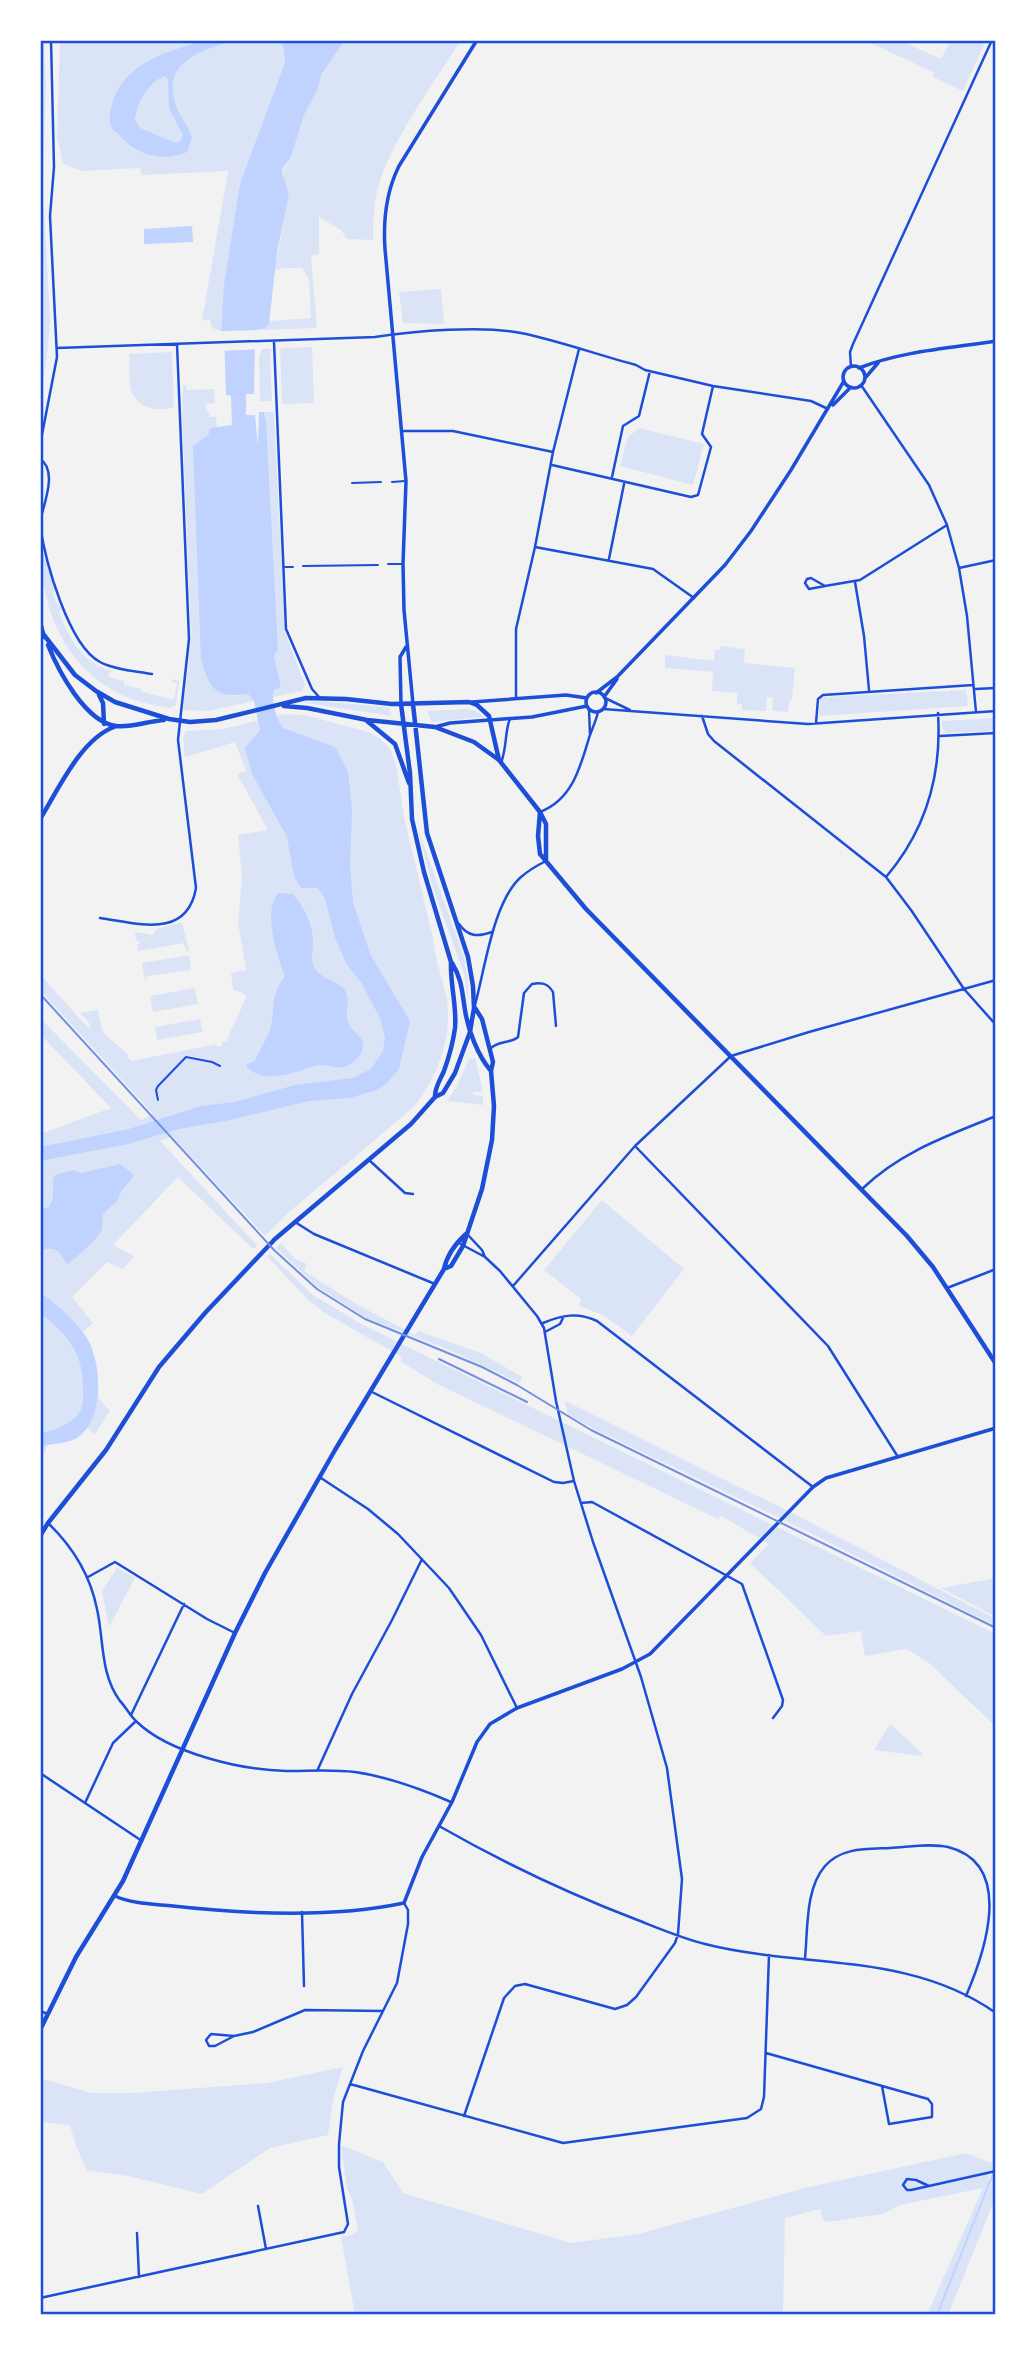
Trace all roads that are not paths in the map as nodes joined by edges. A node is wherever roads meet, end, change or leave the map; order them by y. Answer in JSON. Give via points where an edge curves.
{"nodes":[{"id":1,"x":51,"y":40,"type":"edge"},
{"id":2,"x":477,"y":40,"type":"edge"},
{"id":3,"x":992,"y":40,"type":"edge"},
{"id":4,"x":394,"y":334,"type":"junction"},
{"id":5,"x":274,"y":341,"type":"junction"},
{"id":6,"x":996,"y":341,"type":"edge"},
{"id":7,"x":177,"y":344,"type":"junction"},
{"id":8,"x":57,"y":348,"type":"junction"},
{"id":9,"x":579,"y":349,"type":"junction"},
{"id":10,"x":880,"y":361,"type":"junction"},
{"id":11,"x":851,"y":367,"type":"junction"},
{"id":12,"x":859,"y":368,"type":"junction"},
{"id":13,"x":650,"y":371,"type":"junction"},
{"id":14,"x":864,"y":380,"type":"junction"},
{"id":15,"x":844,"y":381,"type":"junction"},
{"id":16,"x":861,"y":385,"type":"junction"},
{"id":17,"x":713,"y":386,"type":"junction"},
{"id":18,"x":851,"y":387,"type":"junction"},
{"id":19,"x":829,"y":410,"type":"junction"},
{"id":20,"x":402,"y":431,"type":"junction"},
{"id":21,"x":40,"y":445,"type":"edge"},
{"id":22,"x":553,"y":452,"type":"junction"},
{"id":23,"x":40,"y":459,"type":"edge"},
{"id":24,"x":552,"y":465,"type":"junction"},
{"id":25,"x":612,"y":477,"type":"junction"},
{"id":26,"x":406,"y":481,"type":"junction"},
{"id":27,"x":381,"y":482,"type":"dead end"},
{"id":28,"x":391,"y":482,"type":"dead end"},
{"id":29,"x":352,"y":483,"type":"dead end"},
{"id":30,"x":625,"y":483,"type":"junction"},
{"id":31,"x":40,"y":523,"type":"edge"},
{"id":32,"x":947,"y":526,"type":"junction"},
{"id":33,"x":535,"y":547,"type":"junction"},
{"id":34,"x":609,"y":559,"type":"junction"},
{"id":35,"x":996,"y":560,"type":"edge"},
{"id":36,"x":388,"y":564,"type":"dead end"},
{"id":37,"x":403,"y":564,"type":"junction"},
{"id":38,"x":379,"y":565,"type":"dead end"},
{"id":39,"x":303,"y":566,"type":"dead end"},
{"id":40,"x":284,"y":567,"type":"junction"},
{"id":41,"x":293,"y":567,"type":"dead end"},
{"id":42,"x":959,"y":568,"type":"junction"},
{"id":43,"x":855,"y":582,"type":"junction"},
{"id":44,"x":825,"y":586,"type":"junction"},
{"id":45,"x":694,"y":598,"type":"junction"},
{"id":46,"x":40,"y":622,"type":"edge"},
{"id":47,"x":44,"y":635,"type":"junction"},
{"id":48,"x":406,"y":647,"type":"junction"},
{"id":49,"x":152,"y":674,"type":"dead end"},
{"id":50,"x":617,"y":677,"type":"junction"},
{"id":51,"x":973,"y":687,"type":"junction"},
{"id":52,"x":996,"y":688,"type":"edge"},
{"id":53,"x":96,"y":691,"type":"junction"},
{"id":54,"x":869,"y":691,"type":"junction"},
{"id":55,"x":596,"y":693,"type":"junction"},
{"id":56,"x":319,"y":697,"type":"junction"},
{"id":57,"x":604,"y":697,"type":"junction"},
{"id":58,"x":516,"y":698,"type":"junction"},
{"id":59,"x":587,"y":698,"type":"junction"},
{"id":60,"x":470,"y":702,"type":"junction"},
{"id":61,"x":401,"y":704,"type":"junction"},
{"id":62,"x":413,"y":704,"type":"junction"},
{"id":63,"x":283,"y":705,"type":"junction"},
{"id":64,"x":588,"y":708,"type":"junction"},
{"id":65,"x":603,"y":709,"type":"junction"},
{"id":66,"x":634,"y":711,"type":"junction"},
{"id":67,"x":996,"y":711,"type":"edge"},
{"id":68,"x":598,"y":712,"type":"junction"},
{"id":69,"x":976,"y":712,"type":"junction"},
{"id":70,"x":938,"y":713,"type":"junction"},
{"id":71,"x":702,"y":716,"type":"junction"},
{"id":72,"x":169,"y":719,"type":"junction"},
{"id":73,"x":511,"y":719,"type":"junction"},
{"id":74,"x":367,"y":720,"type":"junction"},
{"id":75,"x":490,"y":720,"type":"junction"},
{"id":76,"x":179,"y":721,"type":"junction"},
{"id":77,"x":104,"y":722,"type":"junction"},
{"id":78,"x":816,"y":723,"type":"junction"},
{"id":79,"x":404,"y":724,"type":"junction"},
{"id":80,"x":415,"y":725,"type":"junction"},
{"id":81,"x":115,"y":726,"type":"junction"},
{"id":82,"x":435,"y":727,"type":"junction"},
{"id":83,"x":103,"y":731,"type":"junction"},
{"id":84,"x":996,"y":733,"type":"edge"},
{"id":85,"x":590,"y":734,"type":"junction"},
{"id":86,"x":940,"y":736,"type":"junction"},
{"id":87,"x":500,"y":761,"type":"junction"},
{"id":88,"x":409,"y":783,"type":"junction"},
{"id":89,"x":540,"y":813,"type":"junction"},
{"id":90,"x":40,"y":819,"type":"edge"},
{"id":91,"x":546,"y":860,"type":"junction"},
{"id":92,"x":886,"y":877,"type":"junction"},
{"id":93,"x":100,"y":918,"type":"dead end"},
{"id":94,"x":454,"y":918,"type":"junction"},
{"id":95,"x":492,"y":932,"type":"junction"},
{"id":96,"x":451,"y":962,"type":"junction"},
{"id":97,"x":996,"y":980,"type":"edge"},
{"id":98,"x":964,"y":989,"type":"junction"},
{"id":99,"x":474,"y":1008,"type":"junction"},
{"id":100,"x":996,"y":1025,"type":"edge"},
{"id":101,"x":556,"y":1026,"type":"dead end"},
{"id":102,"x":470,"y":1032,"type":"junction"},
{"id":103,"x":490,"y":1049,"type":"junction"},
{"id":104,"x":731,"y":1056,"type":"junction"},
{"id":105,"x":220,"y":1066,"type":"dead end"},
{"id":106,"x":491,"y":1071,"type":"junction"},
{"id":107,"x":435,"y":1097,"type":"junction"},
{"id":108,"x":158,"y":1100,"type":"dead end"},
{"id":109,"x":996,"y":1116,"type":"edge"},
{"id":110,"x":635,"y":1146,"type":"junction"},
{"id":111,"x":369,"y":1160,"type":"junction"},
{"id":112,"x":862,"y":1189,"type":"junction"},
{"id":113,"x":413,"y":1194,"type":"dead end"},
{"id":114,"x":295,"y":1222,"type":"junction"},
{"id":115,"x":466,"y":1234,"type":"junction"},
{"id":116,"x":457,"y":1242,"type":"junction"},
{"id":117,"x":463,"y":1246,"type":"junction"},
{"id":118,"x":485,"y":1257,"type":"junction"},
{"id":119,"x":444,"y":1269,"type":"junction"},
{"id":120,"x":996,"y":1269,"type":"edge"},
{"id":121,"x":435,"y":1284,"type":"junction"},
{"id":122,"x":513,"y":1286,"type":"junction"},
{"id":123,"x":947,"y":1288,"type":"junction"},
{"id":124,"x":563,"y":1318,"type":"junction"},
{"id":125,"x":542,"y":1323,"type":"junction"},
{"id":126,"x":545,"y":1332,"type":"junction"},
{"id":127,"x":996,"y":1364,"type":"edge"},
{"id":128,"x":371,"y":1392,"type":"junction"},
{"id":129,"x":996,"y":1428,"type":"edge"},
{"id":130,"x":898,"y":1457,"type":"junction"},
{"id":131,"x":319,"y":1477,"type":"junction"},
{"id":132,"x":574,"y":1481,"type":"junction"},
{"id":133,"x":813,"y":1487,"type":"junction"},
{"id":134,"x":581,"y":1503,"type":"junction"},
{"id":135,"x":48,"y":1523,"type":"junction"},
{"id":136,"x":40,"y":1528,"type":"edge"},
{"id":137,"x":40,"y":1536,"type":"edge"},
{"id":138,"x":422,"y":1559,"type":"junction"},
{"id":139,"x":726,"y":1575,"type":"junction"},
{"id":140,"x":88,"y":1577,"type":"junction"},
{"id":141,"x":184,"y":1604,"type":"junction"},
{"id":142,"x":235,"y":1633,"type":"junction"},
{"id":143,"x":636,"y":1662,"type":"junction"},
{"id":144,"x":517,"y":1708,"type":"junction"},
{"id":145,"x":131,"y":1715,"type":"junction"},
{"id":146,"x":773,"y":1718,"type":"dead end"},
{"id":147,"x":136,"y":1721,"type":"junction"},
{"id":148,"x":184,"y":1750,"type":"junction"},
{"id":149,"x":318,"y":1770,"type":"junction"},
{"id":150,"x":40,"y":1773,"type":"edge"},
{"id":151,"x":452,"y":1802,"type":"junction"},
{"id":152,"x":85,"y":1803,"type":"junction"},
{"id":153,"x":439,"y":1826,"type":"junction"},
{"id":154,"x":142,"y":1841,"type":"junction"},
{"id":155,"x":114,"y":1896,"type":"junction"},
{"id":156,"x":404,"y":1903,"type":"junction"},
{"id":157,"x":302,"y":1912,"type":"junction"},
{"id":158,"x":678,"y":1934,"type":"junction"},
{"id":159,"x":769,"y":1955,"type":"junction"},
{"id":160,"x":805,"y":1958,"type":"junction"},
{"id":161,"x":304,"y":1986,"type":"dead end"},
{"id":162,"x":967,"y":1996,"type":"junction"},
{"id":163,"x":40,"y":2011,"type":"edge"},
{"id":164,"x":383,"y":2011,"type":"junction"},
{"id":165,"x":996,"y":2013,"type":"edge"},
{"id":166,"x":48,"y":2014,"type":"junction"},
{"id":167,"x":40,"y":2030,"type":"edge"},
{"id":168,"x":234,"y":2036,"type":"junction"},
{"id":169,"x":766,"y":2053,"type":"junction"},
{"id":170,"x":350,"y":2084,"type":"junction"},
{"id":171,"x":881,"y":2086,"type":"junction"},
{"id":172,"x":464,"y":2116,"type":"junction"},
{"id":173,"x":996,"y":2171,"type":"edge"},
{"id":174,"x":929,"y":2186,"type":"junction"},
{"id":175,"x":258,"y":2206,"type":"dead end"},
{"id":176,"x":137,"y":2233,"type":"dead end"},
{"id":177,"x":266,"y":2249,"type":"junction"},
{"id":178,"x":139,"y":2277,"type":"junction"},
{"id":179,"x":40,"y":2298,"type":"edge"}],
"edges":[{"from":1,"to":8,"type":"street","via":[[54,167],[50,216]]},
{"from":2,"to":4,"type":"street","via":[[392,183],[384,233]]},
{"from":3,"to":11,"type":"street","via":[[853,344]]},
{"from":4,"to":5,"type":"street"},
{"from":4,"to":9,"type":"street","via":[[499,330]]},
{"from":4,"to":20,"type":"street"},
{"from":5,"to":7,"type":"street"},
{"from":5,"to":40,"type":"street"},
{"from":6,"to":10,"type":"street"},
{"from":7,"to":8,"type":"street"},
{"from":7,"to":76,"type":"street","via":[[189,639]]},
{"from":8,"to":21,"type":"street"},
{"from":9,"to":13,"type":"street"},
{"from":9,"to":22,"type":"street"},
{"from":10,"to":12,"type":"street"},
{"from":10,"to":14,"type":"street"},
{"from":11,"to":12,"type":"street"},
{"from":11,"to":15,"type":"street","via":[[844,373]]},
{"from":12,"to":14,"type":"street"},
{"from":13,"to":17,"type":"street"},
{"from":13,"to":25,"type":"street","via":[[639,415],[623,426]]},
{"from":14,"to":16,"type":"street"},
{"from":15,"to":18,"type":"street"},
{"from":15,"to":19,"type":"street"},
{"from":16,"to":18,"type":"street"},
{"from":16,"to":32,"type":"street","via":[[929,485]]},
{"from":17,"to":19,"type":"street","via":[[811,401]]},
{"from":17,"to":30,"type":"street","via":[[702,433],[711,447],[698,495]]},
{"from":18,"to":19,"type":"street"},
{"from":19,"to":45,"type":"street","via":[[751,530]]},
{"from":20,"to":22,"type":"street","via":[[453,431]]},
{"from":20,"to":26,"type":"street"},
{"from":22,"to":24,"type":"street"},
{"from":23,"to":31,"type":"street","via":[[48,466],[48,479]]},
{"from":24,"to":25,"type":"street"},
{"from":24,"to":33,"type":"street"},
{"from":25,"to":30,"type":"street"},
{"from":26,"to":28,"type":"lane"},
{"from":26,"to":37,"type":"street"},
{"from":27,"to":29,"type":"lane"},
{"from":30,"to":34,"type":"street"},
{"from":31,"to":49,"type":"street","via":[[68,623],[86,651],[107,665]]},
{"from":32,"to":42,"type":"street"},
{"from":32,"to":43,"type":"street"},
{"from":33,"to":34,"type":"street"},
{"from":33,"to":58,"type":"street","via":[[516,629]]},
{"from":34,"to":45,"type":"street","via":[[653,569]]},
{"from":35,"to":42,"type":"street"},
{"from":36,"to":37,"type":"lane"},
{"from":37,"to":48,"type":"street"},
{"from":38,"to":39,"type":"lane"},
{"from":40,"to":41,"type":"lane"},
{"from":40,"to":56,"type":"street","via":[[286,634]]},
{"from":42,"to":51,"type":"street"},
{"from":43,"to":44,"type":"street"},
{"from":43,"to":54,"type":"street"},
{"from":44,"to":44,"type":"street","via":[[811,578],[805,583],[808,589]]},
{"from":45,"to":50,"type":"street"},
{"from":46,"to":47,"type":"main road"},
{"from":47,"to":53,"type":"main road","via":[[75,675]]},
{"from":47,"to":77,"type":"main road","via":[[55,663],[82,705]]},
{"from":48,"to":61,"type":"street","via":[[400,657]]},
{"from":48,"to":62,"type":"street"},
{"from":50,"to":55,"type":"street"},
{"from":50,"to":57,"type":"street"},
{"from":51,"to":52,"type":"street"},
{"from":51,"to":54,"type":"street"},
{"from":51,"to":69,"type":"street"},
{"from":53,"to":72,"type":"main road"},
{"from":53,"to":77,"type":"main road","via":[[102,700]]},
{"from":54,"to":78,"type":"street","via":[[820,696]]},
{"from":55,"to":57,"type":"street"},
{"from":55,"to":59,"type":"street"},
{"from":56,"to":61,"type":"main road"},
{"from":56,"to":63,"type":"main road"},
{"from":57,"to":65,"type":"street"},
{"from":57,"to":66,"type":"street"},
{"from":58,"to":59,"type":"street"},
{"from":58,"to":60,"type":"street"},
{"from":59,"to":64,"type":"street"},
{"from":60,"to":62,"type":"main road"},
{"from":60,"to":75,"type":"main road"},
{"from":61,"to":62,"type":"main road"},
{"from":61,"to":79,"type":"main road"},
{"from":62,"to":80,"type":"main road"},
{"from":63,"to":74,"type":"main road"},
{"from":63,"to":76,"type":"main road","via":[[206,721]]},
{"from":64,"to":68,"type":"street"},
{"from":64,"to":73,"type":"street"},
{"from":64,"to":85,"type":"street"},
{"from":65,"to":66,"type":"street"},
{"from":65,"to":68,"type":"street"},
{"from":66,"to":71,"type":"street"},
{"from":67,"to":69,"type":"street"},
{"from":68,"to":85,"type":"street"},
{"from":69,"to":70,"type":"street"},
{"from":70,"to":78,"type":"street"},
{"from":70,"to":86,"type":"street"},
{"from":71,"to":78,"type":"street"},
{"from":71,"to":92,"type":"street","via":[[714,741]]},
{"from":72,"to":76,"type":"main road"},
{"from":72,"to":81,"type":"main road"},
{"from":73,"to":75,"type":"street"},
{"from":73,"to":87,"type":"street"},
{"from":74,"to":79,"type":"main road"},
{"from":74,"to":88,"type":"main road","via":[[395,744]]},
{"from":75,"to":82,"type":"street"},
{"from":75,"to":87,"type":"main road"},
{"from":76,"to":93,"type":"street","via":[[195,872],[192,901],[183,916],[169,924]]},
{"from":77,"to":81,"type":"main road"},
{"from":77,"to":83,"type":"main road"},
{"from":79,"to":80,"type":"main road"},
{"from":79,"to":88,"type":"main road"},
{"from":80,"to":82,"type":"main road"},
{"from":80,"to":94,"type":"main road","via":[[427,833]]},
{"from":81,"to":83,"type":"main road"},
{"from":82,"to":87,"type":"main road","via":[[465,737]]},
{"from":83,"to":90,"type":"main road","via":[[79,756]]},
{"from":84,"to":86,"type":"street"},
{"from":85,"to":89,"type":"street","via":[[566,795]]},
{"from":86,"to":92,"type":"street","via":[[935,778],[920,827]]},
{"from":87,"to":89,"type":"main road"},
{"from":88,"to":96,"type":"main road","via":[[417,842]]},
{"from":89,"to":91,"type":"main road","via":[[538,843]]},
{"from":91,"to":95,"type":"street","via":[[516,881]]},
{"from":91,"to":104,"type":"main road","via":[[586,909]]},
{"from":92,"to":98,"type":"street"},
{"from":94,"to":95,"type":"street","via":[[468,933]]},
{"from":94,"to":99,"type":"main road","via":[[468,957]]},
{"from":95,"to":99,"type":"street"},
{"from":96,"to":102,"type":"main road","via":[[460,975]]},
{"from":96,"to":107,"type":"main road","via":[[455,1027]]},
{"from":97,"to":98,"type":"street"},
{"from":98,"to":100,"type":"street"},
{"from":98,"to":104,"type":"street"},
{"from":99,"to":102,"type":"main road"},
{"from":99,"to":103,"type":"main road"},
{"from":101,"to":103,"type":"street","via":[[553,992],[547,985],[532,984],[524,992],[518,1037]]},
{"from":102,"to":106,"type":"main road"},
{"from":102,"to":107,"type":"main road","via":[[449,1084]]},
{"from":103,"to":106,"type":"main road"},
{"from":104,"to":110,"type":"street"},
{"from":104,"to":112,"type":"main road"},
{"from":105,"to":108,"type":"lane","via":[[187,1057],[158,1086]]},
{"from":106,"to":115,"type":"main road","via":[[492,1140]]},
{"from":107,"to":111,"type":"main road"},
{"from":109,"to":112,"type":"street","via":[[906,1154]]},
{"from":110,"to":122,"type":"street"},
{"from":110,"to":130,"type":"street","via":[[828,1346]]},
{"from":111,"to":113,"type":"street","via":[[405,1193]]},
{"from":111,"to":114,"type":"main road"},
{"from":112,"to":123,"type":"main road","via":[[921,1252]]},
{"from":114,"to":121,"type":"street","via":[[313,1234]]},
{"from":114,"to":135,"type":"main road","via":[[180,1342]]},
{"from":115,"to":116,"type":"main road"},
{"from":115,"to":117,"type":"main road"},
{"from":115,"to":118,"type":"street"},
{"from":116,"to":117,"type":"street"},
{"from":116,"to":119,"type":"main road"},
{"from":117,"to":118,"type":"street"},
{"from":117,"to":119,"type":"main road"},
{"from":118,"to":122,"type":"street"},
{"from":119,"to":121,"type":"main road"},
{"from":120,"to":123,"type":"street"},
{"from":121,"to":128,"type":"main road"},
{"from":122,"to":125,"type":"street"},
{"from":123,"to":127,"type":"main road"},
{"from":124,"to":125,"type":"street"},
{"from":124,"to":126,"type":"street"},
{"from":124,"to":133,"type":"street","via":[[574,1314],[597,1321]]},
{"from":125,"to":126,"type":"street"},
{"from":126,"to":132,"type":"street"},
{"from":128,"to":131,"type":"main road"},
{"from":128,"to":132,"type":"street","via":[[554,1482]]},
{"from":129,"to":130,"type":"street"},
{"from":130,"to":133,"type":"street","via":[[826,1478]]},
{"from":131,"to":138,"type":"street","via":[[369,1509]]},
{"from":131,"to":142,"type":"main road"},
{"from":132,"to":134,"type":"street"},
{"from":133,"to":139,"type":"street"},
{"from":134,"to":139,"type":"street","via":[[592,1502]]},
{"from":134,"to":143,"type":"street"},
{"from":135,"to":136,"type":"main road"},
{"from":135,"to":137,"type":"main road"},
{"from":135,"to":140,"type":"street","via":[[75,1552]]},
{"from":138,"to":144,"type":"street","via":[[471,1619]]},
{"from":138,"to":149,"type":"street","via":[[352,1693]]},
{"from":139,"to":143,"type":"street","via":[[650,1654]]},
{"from":139,"to":146,"type":"street","via":[[742,1584],[783,1700]]},
{"from":140,"to":141,"type":"street","via":[[115,1562]]},
{"from":140,"to":145,"type":"street","via":[[105,1667],[115,1694]]},
{"from":141,"to":142,"type":"street"},
{"from":141,"to":145,"type":"street"},
{"from":142,"to":148,"type":"main road"},
{"from":143,"to":144,"type":"street"},
{"from":143,"to":158,"type":"street","via":[[655,1719],[675,1814],[682,1879]]},
{"from":144,"to":151,"type":"street","via":[[481,1734]]},
{"from":145,"to":147,"type":"street"},
{"from":147,"to":148,"type":"street"},
{"from":147,"to":152,"type":"street","via":[[113,1743]]},
{"from":148,"to":149,"type":"street","via":[[253,1768]]},
{"from":148,"to":154,"type":"main road"},
{"from":149,"to":151,"type":"street","via":[[394,1779]]},
{"from":150,"to":152,"type":"street"},
{"from":151,"to":153,"type":"street"},
{"from":152,"to":154,"type":"street"},
{"from":153,"to":156,"type":"street"},
{"from":153,"to":158,"type":"street","via":[[539,1879]]},
{"from":154,"to":155,"type":"main road"},
{"from":155,"to":157,"type":"street","via":[[210,1910]]},
{"from":155,"to":166,"type":"main road"},
{"from":156,"to":157,"type":"street"},
{"from":156,"to":164,"type":"street","via":[[408,1910],[404,1954]]},
{"from":157,"to":161,"type":"street"},
{"from":158,"to":159,"type":"street"},
{"from":158,"to":172,"type":"street","via":[[642,1989],[615,2009],[525,1984],[510,1989]]},
{"from":159,"to":160,"type":"street"},
{"from":159,"to":169,"type":"street"},
{"from":160,"to":162,"type":"street","via":[[893,1970]]},
{"from":160,"to":162,"type":"street","via":[[814,1885],[835,1857],[858,1849],[946,1847],[977,1865],[989,1896],[987,1935]]},
{"from":162,"to":165,"type":"street"},
{"from":163,"to":166,"type":"street"},
{"from":164,"to":168,"type":"street","via":[[304,2010]]},
{"from":164,"to":170,"type":"street"},
{"from":166,"to":167,"type":"main road"},
{"from":168,"to":168,"type":"street","via":[[215,2046],[206,2040],[211,2035]]},
{"from":169,"to":171,"type":"street"},
{"from":169,"to":172,"type":"street","via":[[763,2104],[747,2118],[563,2143]]},
{"from":170,"to":172,"type":"street"},
{"from":170,"to":177,"type":"street","via":[[339,2144],[348,2224],[344,2232]]},
{"from":171,"to":171,"type":"street","via":[[930,2099],[932,2117],[889,2124]]},
{"from":173,"to":174,"type":"street"},
{"from":174,"to":174,"type":"street","via":[[907,2190],[903,2185],[912,2179]]},
{"from":175,"to":177,"type":"street"},
{"from":176,"to":178,"type":"street"},
{"from":177,"to":178,"type":"street"},
{"from":178,"to":179,"type":"street"}]}
